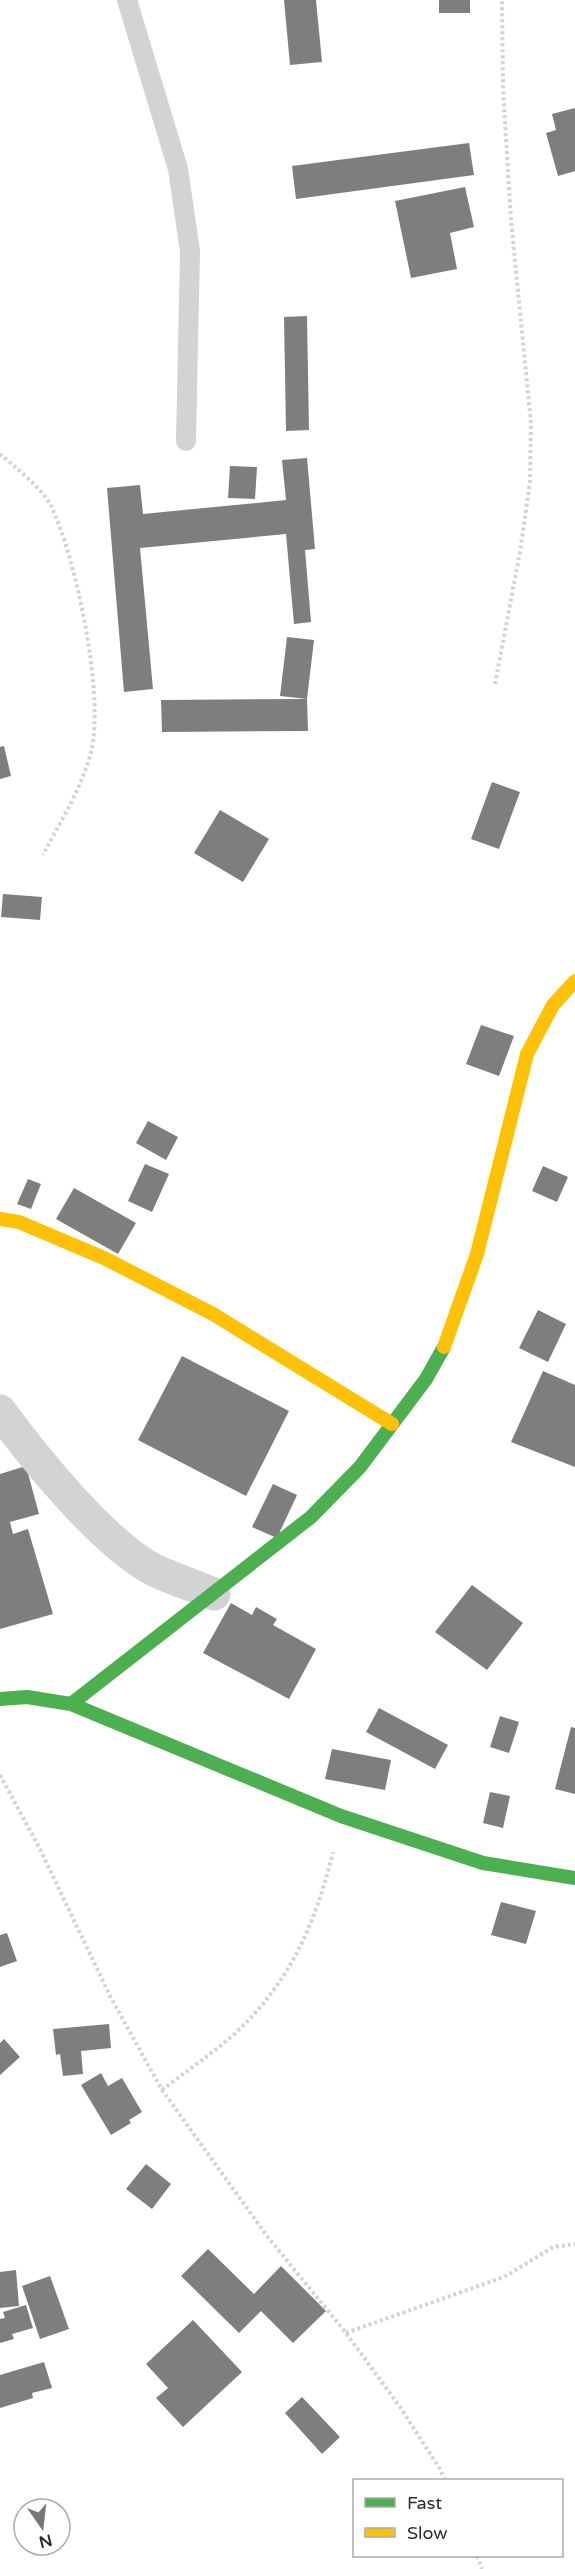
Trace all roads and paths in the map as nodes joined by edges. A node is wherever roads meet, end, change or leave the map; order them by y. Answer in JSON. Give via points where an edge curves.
{"nodes":[{"id":1,"x":127,"y":0,"type":"edge"},
{"id":2,"x":502,"y":0,"type":"edge"},
{"id":3,"x":186,"y":441,"type":"dead end"},
{"id":4,"x":0,"y":454,"type":"edge"},
{"id":5,"x":495,"y":684,"type":"dead end"},
{"id":6,"x":43,"y":855,"type":"dead end"},
{"id":7,"x":575,"y":981,"type":"edge"},
{"id":8,"x":0,"y":1218,"type":"edge"},
{"id":9,"x":0,"y":1411,"type":"edge"},
{"id":10,"x":392,"y":1424,"type":"junction"},
{"id":11,"x":214,"y":1594,"type":"junction"},
{"id":12,"x":0,"y":1700,"type":"edge"},
{"id":13,"x":71,"y":1704,"type":"junction"},
{"id":14,"x":0,"y":1775,"type":"edge"},
{"id":15,"x":341,"y":1816,"type":"junction"},
{"id":16,"x":575,"y":1878,"type":"edge"},
{"id":17,"x":162,"y":2090,"type":"junction"},
{"id":18,"x":575,"y":2244,"type":"edge"},
{"id":19,"x":346,"y":2333,"type":"junction"},
{"id":20,"x":444,"y":2479,"type":"edge"}],
"edges":[{"from":1,"to":3,"type":"lane","via":[[178,170],[190,251]]},
{"from":2,"to":5,"type":"path","via":[[511,220],[531,423],[527,506]]},
{"from":4,"to":6,"type":"path","via":[[50,504],[74,571],[95,705],[91,751]]},
{"from":7,"to":10,"type":"street","via":[[553,1005],[527,1054],[477,1254],[447,1341],[426,1379]]},
{"from":8,"to":10,"type":"street","via":[[19,1222],[104,1258],[213,1314]]},
{"from":9,"to":11,"type":"street","via":[[110,1538],[153,1569]]},
{"from":10,"to":11,"type":"street","via":[[360,1467],[311,1517]]},
{"from":11,"to":13,"type":"street"},
{"from":12,"to":13,"type":"street","via":[[27,1697]]},
{"from":13,"to":15,"type":"street"},
{"from":14,"to":17,"type":"path","via":[[111,1998]]},
{"from":15,"to":16,"type":"street","via":[[483,1863]]},
{"from":15,"to":17,"type":"path","via":[[324,1888],[310,1929],[290,1968],[268,1999],[231,2037]]},
{"from":17,"to":19,"type":"path","via":[[261,2227]]},
{"from":18,"to":19,"type":"path","via":[[553,2247],[504,2277]]},
{"from":19,"to":20,"type":"path"}]}
